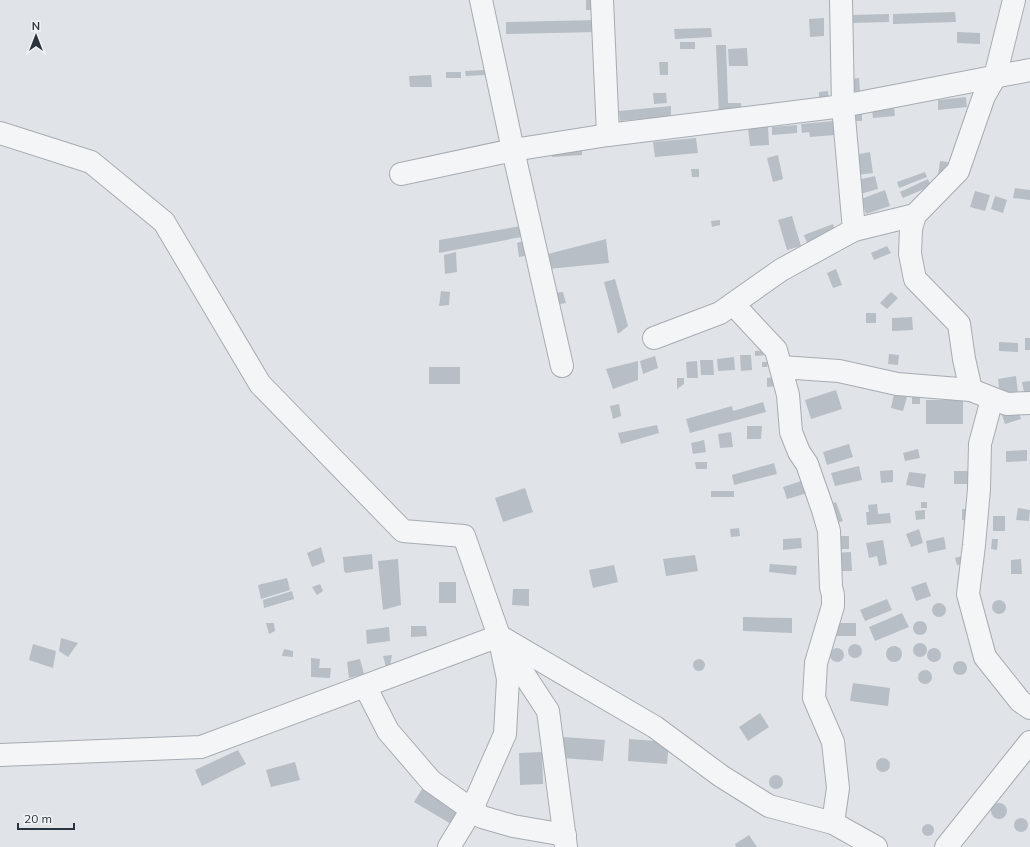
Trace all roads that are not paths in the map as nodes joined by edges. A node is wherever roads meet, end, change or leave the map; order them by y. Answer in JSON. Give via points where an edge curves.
{"nodes":[{"id":1,"x":481,"y":0,"type":"edge"},
{"id":2,"x":602,"y":0,"type":"edge"},
{"id":3,"x":841,"y":0,"type":"edge"},
{"id":4,"x":1014,"y":0,"type":"edge"},
{"id":5,"x":1030,"y":70,"type":"edge"},
{"id":6,"x":995,"y":77,"type":"junction"},
{"id":7,"x":842,"y":106,"type":"junction"},
{"id":8,"x":0,"y":133,"type":"edge"},
{"id":9,"x":608,"y":135,"type":"junction"},
{"id":10,"x":513,"y":150,"type":"junction"},
{"id":11,"x":401,"y":174,"type":"dead end"},
{"id":12,"x":915,"y":215,"type":"junction"},
{"id":13,"x":854,"y":230,"type":"junction"},
{"id":14,"x":733,"y":304,"type":"junction"},
{"id":15,"x":654,"y":338,"type":"dead end"},
{"id":16,"x":562,"y":366,"type":"dead end"},
{"id":17,"x":781,"y":367,"type":"junction"},
{"id":18,"x":971,"y":390,"type":"junction"},
{"id":19,"x":992,"y":398,"type":"junction"},
{"id":20,"x":1030,"y":403,"type":"edge"},
{"id":21,"x":498,"y":636,"type":"junction"},
{"id":22,"x":365,"y":686,"type":"junction"},
{"id":23,"x":1030,"y":708,"type":"edge"},
{"id":24,"x":1030,"y":742,"type":"edge"},
{"id":25,"x":0,"y":755,"type":"edge"},
{"id":26,"x":472,"y":809,"type":"junction"},
{"id":27,"x":833,"y":823,"type":"junction"},
{"id":28,"x":565,"y":841,"type":"edge"},
{"id":29,"x":449,"y":847,"type":"edge"},
{"id":30,"x":876,"y":847,"type":"edge"},
{"id":31,"x":946,"y":847,"type":"edge"}],
"edges":[{"from":1,"to":10,"type":"street"},
{"from":2,"to":9,"type":"street"},
{"from":3,"to":7,"type":"street"},
{"from":4,"to":6,"type":"street"},
{"from":5,"to":6,"type":"street"},
{"from":6,"to":7,"type":"street"},
{"from":6,"to":12,"type":"street","via":[[984,96],[958,171]]},
{"from":7,"to":9,"type":"street"},
{"from":7,"to":13,"type":"street"},
{"from":8,"to":21,"type":"street","via":[[91,162],[164,222],[260,384],[403,532],[464,536]]},
{"from":9,"to":10,"type":"street"},
{"from":10,"to":11,"type":"street"},
{"from":10,"to":16,"type":"street"},
{"from":12,"to":13,"type":"street"},
{"from":12,"to":18,"type":"street","via":[[911,229],[910,254],[915,279],[959,324]]},
{"from":13,"to":14,"type":"street","via":[[781,270]]},
{"from":14,"to":15,"type":"street","via":[[720,313]]},
{"from":14,"to":17,"type":"street","via":[[776,350]]},
{"from":17,"to":18,"type":"street","via":[[839,371],[897,384]]},
{"from":17,"to":27,"type":"street","via":[[788,395],[791,432],[807,464],[830,531],[833,606],[816,663],[814,698],[833,742],[838,788]]},
{"from":18,"to":19,"type":"street"},
{"from":19,"to":20,"type":"street","via":[[1007,404]]},
{"from":19,"to":23,"type":"street","via":[[980,444],[979,489],[968,594],[985,657],[1020,701]]},
{"from":21,"to":22,"type":"street"},
{"from":21,"to":26,"type":"street","via":[[508,679],[505,734]]},
{"from":21,"to":27,"type":"street","via":[[655,727],[721,776],[769,806]]},
{"from":21,"to":28,"type":"street","via":[[548,711]]},
{"from":22,"to":25,"type":"street","via":[[202,747]]},
{"from":22,"to":26,"type":"street","via":[[388,731],[397,742],[431,780]]},
{"from":24,"to":31,"type":"street"},
{"from":26,"to":28,"type":"street","via":[[482,817]]},
{"from":26,"to":29,"type":"street"},
{"from":27,"to":30,"type":"street"}]}
